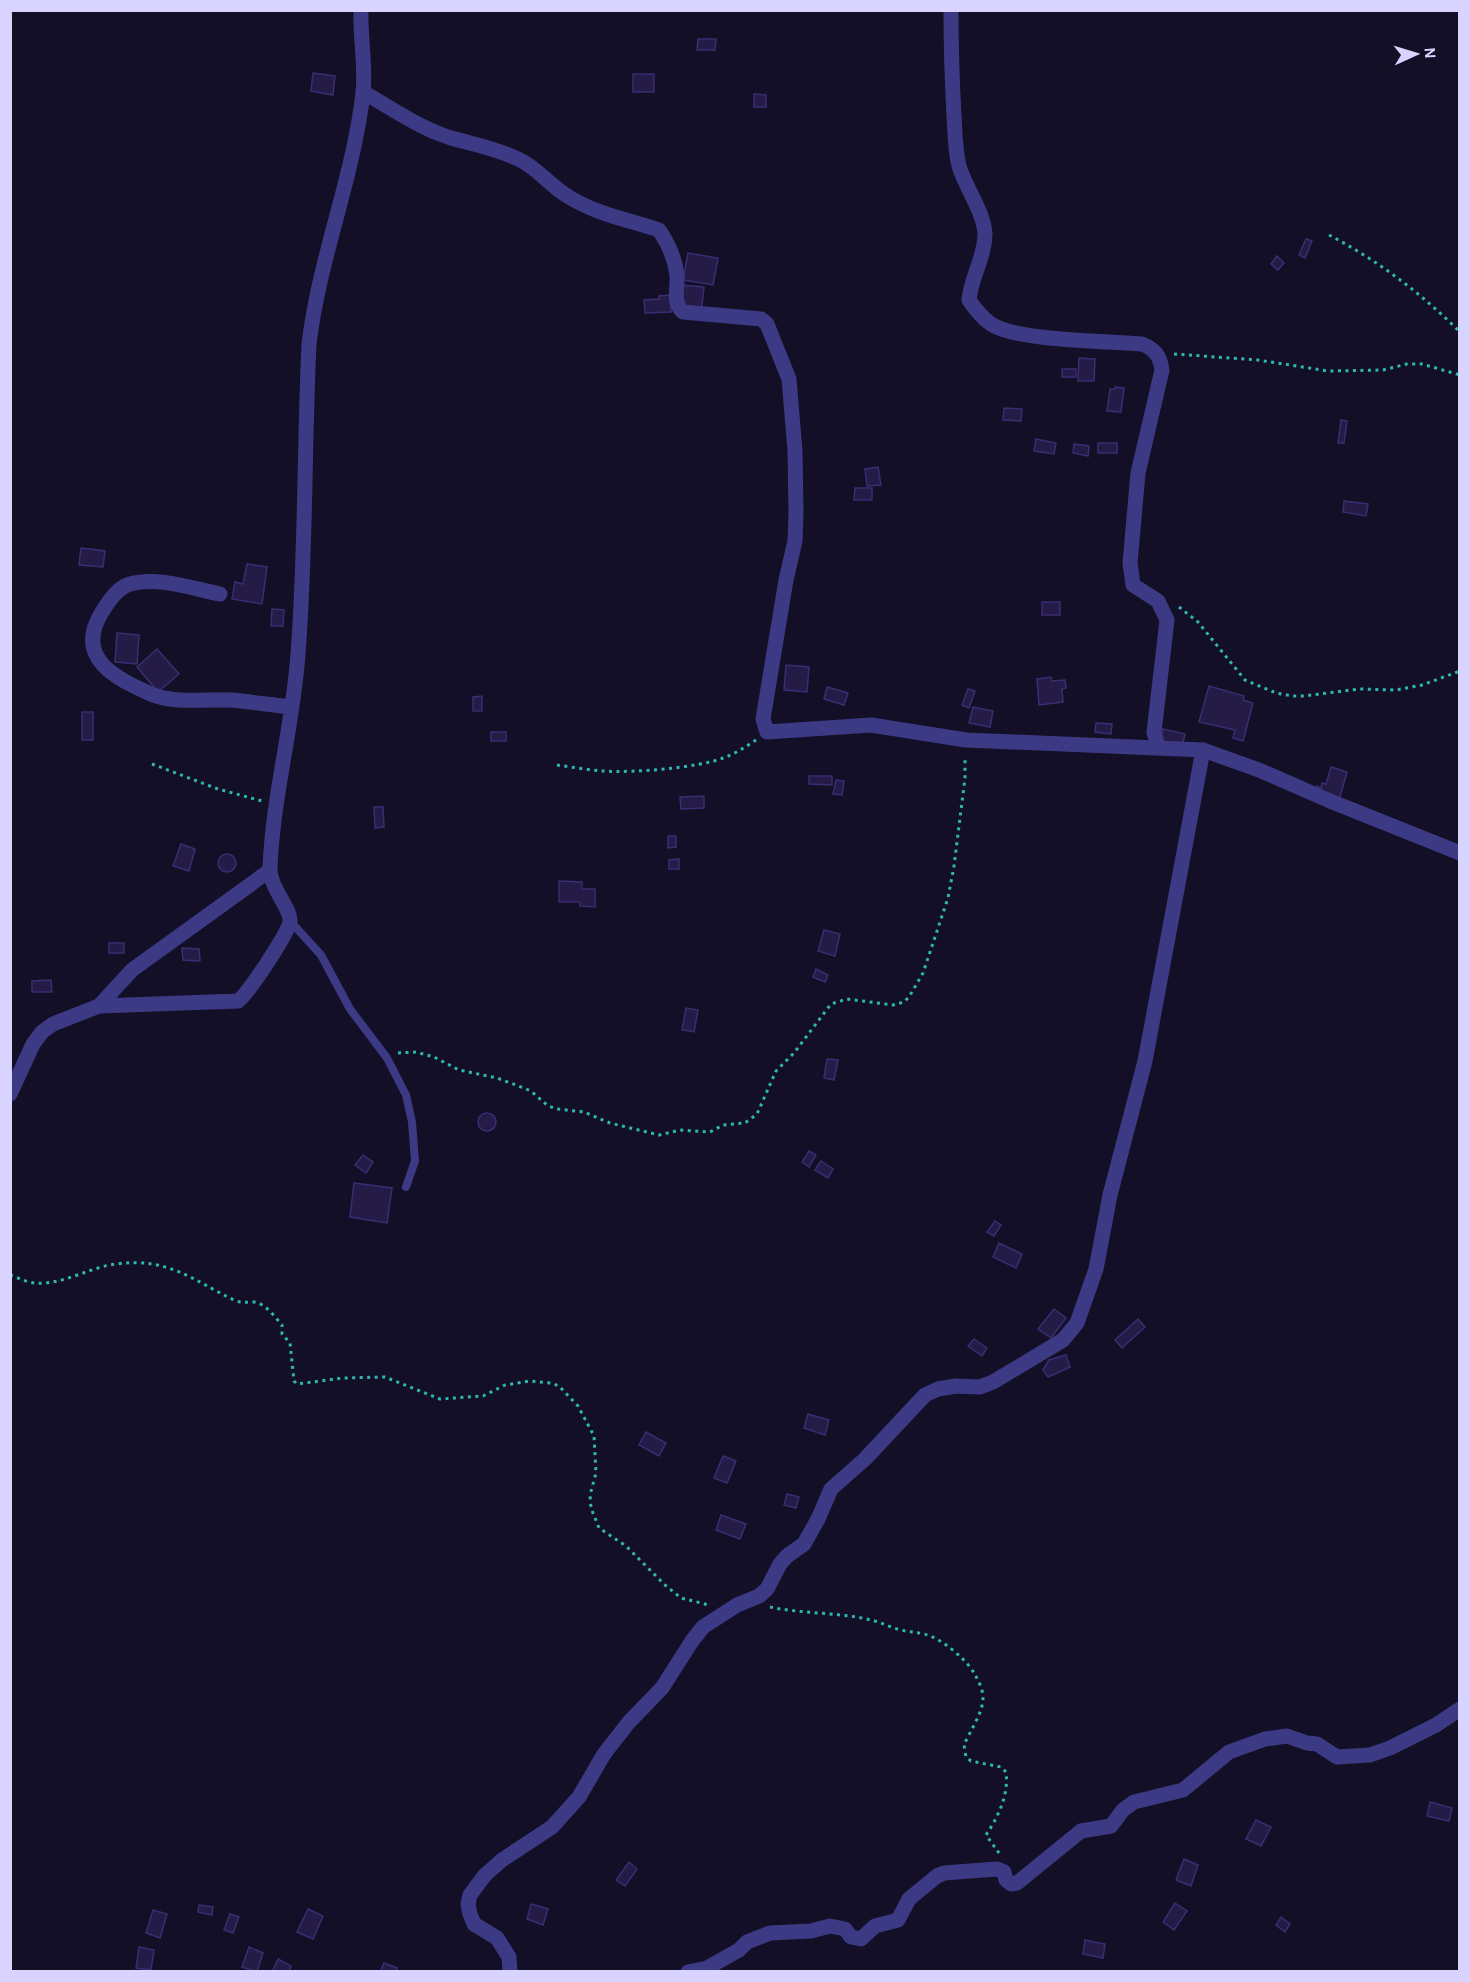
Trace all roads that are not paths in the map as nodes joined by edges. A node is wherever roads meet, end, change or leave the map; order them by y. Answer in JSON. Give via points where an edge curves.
{"nodes":[{"id":1,"x":361,"y":10,"type":"edge"},
{"id":2,"x":951,"y":10,"type":"edge"},
{"id":3,"x":363,"y":92,"type":"junction"},
{"id":4,"x":220,"y":594,"type":"dead end"},
{"id":5,"x":291,"y":707,"type":"junction"},
{"id":6,"x":1158,"y":747,"type":"junction"},
{"id":7,"x":1203,"y":750,"type":"junction"},
{"id":8,"x":1460,"y":853,"type":"edge"},
{"id":9,"x":269,"y":871,"type":"junction"},
{"id":10,"x":290,"y":921,"type":"junction"},
{"id":11,"x":99,"y":1006,"type":"junction"},
{"id":12,"x":10,"y":1094,"type":"edge"},
{"id":13,"x":406,"y":1187,"type":"dead end"},
{"id":14,"x":1460,"y":1709,"type":"edge"},
{"id":15,"x":510,"y":1971,"type":"edge"},
{"id":16,"x":688,"y":1971,"type":"edge"}],
"edges":[{"from":1,"to":3,"type":"street"},
{"from":2,"to":6,"type":"street","via":[[958,164],[985,233],[969,300],[992,325],[1017,334],[1142,344],[1151,347],[1161,359],[1162,370],[1138,473],[1130,563],[1133,585],[1158,601],[1167,620],[1154,732]]},
{"from":3,"to":5,"type":"street","via":[[309,345],[302,595]]},
{"from":3,"to":6,"type":"street","via":[[422,126],[520,160],[553,187],[587,207],[659,230],[671,250],[677,275],[676,301],[683,312],[760,319],[767,324],[789,379],[796,512],[795,541],[763,719],[767,732],[871,725],[966,740]]},
{"from":4,"to":5,"type":"street","via":[[160,582],[128,585],[110,599],[97,620],[92,640],[95,655],[114,675],[157,697]]},
{"from":5,"to":9,"type":"street","via":[[275,803]]},
{"from":6,"to":7,"type":"street"},
{"from":7,"to":8,"type":"street"},
{"from":7,"to":15,"type":"street","via":[[1144,1061],[1096,1269],[1077,1323],[1063,1340],[993,1382],[980,1387],[938,1389],[925,1395],[831,1489],[804,1544],[780,1564],[767,1589],[703,1628],[662,1688],[604,1754],[579,1797],[552,1827],[494,1868],[470,1895],[468,1904],[474,1924],[497,1938],[509,1957]]},
{"from":9,"to":10,"type":"street"},
{"from":9,"to":11,"type":"street","via":[[132,970]]},
{"from":10,"to":11,"type":"street","via":[[258,977],[238,1001]]},
{"from":10,"to":13,"type":"lane","via":[[321,955],[406,1095],[415,1161]]},
{"from":11,"to":12,"type":"street","via":[[42,1032]]},
{"from":14,"to":16,"type":"street","via":[[1436,1725],[1370,1755],[1336,1757],[1317,1744],[1287,1736],[1265,1739],[1229,1752],[1183,1790],[1134,1802],[1111,1827],[1081,1831],[1017,1883],[1007,1882],[1003,1871],[997,1869],[937,1876],[909,1899],[898,1920],[874,1926],[861,1939],[838,1926],[770,1934],[747,1942],[707,1968]]}]}
